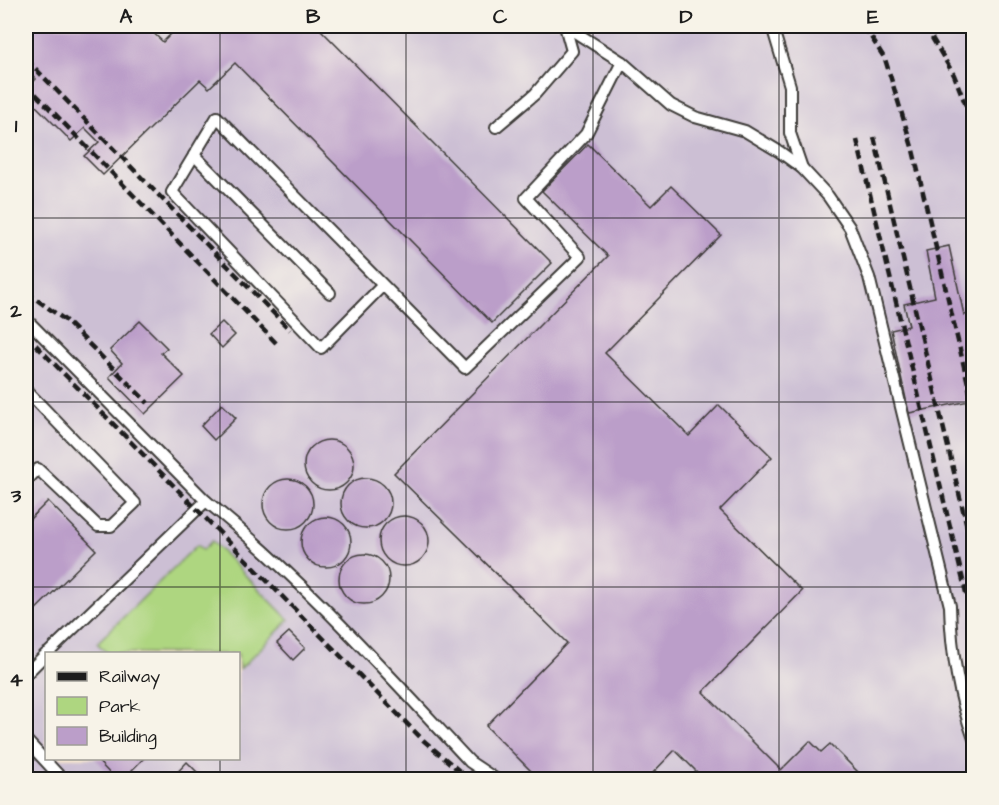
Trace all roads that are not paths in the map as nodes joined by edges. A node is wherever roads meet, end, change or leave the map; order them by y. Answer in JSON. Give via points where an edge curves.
{"nodes":[{"id":1,"x":566,"y":26,"type":"edge"},
{"id":2,"x":772,"y":26,"type":"edge"},
{"id":3,"x":622,"y":62,"type":"junction"},
{"id":4,"x":496,"y":127,"type":"dead end"},
{"id":5,"x":194,"y":155,"type":"junction"},
{"id":6,"x":802,"y":168,"type":"junction"},
{"id":7,"x":383,"y":285,"type":"junction"},
{"id":8,"x":330,"y":293,"type":"dead end"},
{"id":9,"x":26,"y":319,"type":"edge"},
{"id":10,"x":26,"y":390,"type":"edge"},
{"id":11,"x":26,"y":481,"type":"edge"},
{"id":12,"x":206,"y":501,"type":"junction"},
{"id":13,"x":49,"y":652,"type":"edge"},
{"id":14,"x":45,"y":656,"type":"edge"},
{"id":15,"x":26,"y":674,"type":"edge"},
{"id":16,"x":974,"y":739,"type":"edge"},
{"id":17,"x":26,"y":740,"type":"edge"},
{"id":18,"x":63,"y":780,"type":"edge"},
{"id":19,"x":497,"y":780,"type":"edge"}],
"edges":[{"from":1,"to":3,"type":"lane"},
{"from":1,"to":4,"type":"lane","via":[[572,51],[535,94]]},
{"from":2,"to":6,"type":"lane","via":[[790,86],[790,133]]},
{"from":3,"to":6,"type":"lane","via":[[671,105],[695,117],[745,132]]},
{"from":3,"to":7,"type":"lane","via":[[586,134],[526,198],[580,257],[465,368]]},
{"from":5,"to":7,"type":"lane","via":[[217,117]]},
{"from":5,"to":7,"type":"lane","via":[[172,192],[321,348]]},
{"from":5,"to":8,"type":"lane"},
{"from":6,"to":16,"type":"lane","via":[[850,228],[870,277],[950,606],[966,718]]},
{"from":9,"to":12,"type":"lane"},
{"from":10,"to":11,"type":"lane","via":[[135,503],[111,526],[98,526],[38,468]]},
{"from":12,"to":13,"type":"lane"},
{"from":12,"to":19,"type":"lane","via":[[298,580],[470,762]]},
{"from":14,"to":15,"type":"lane"},
{"from":17,"to":18,"type":"lane"}]}
